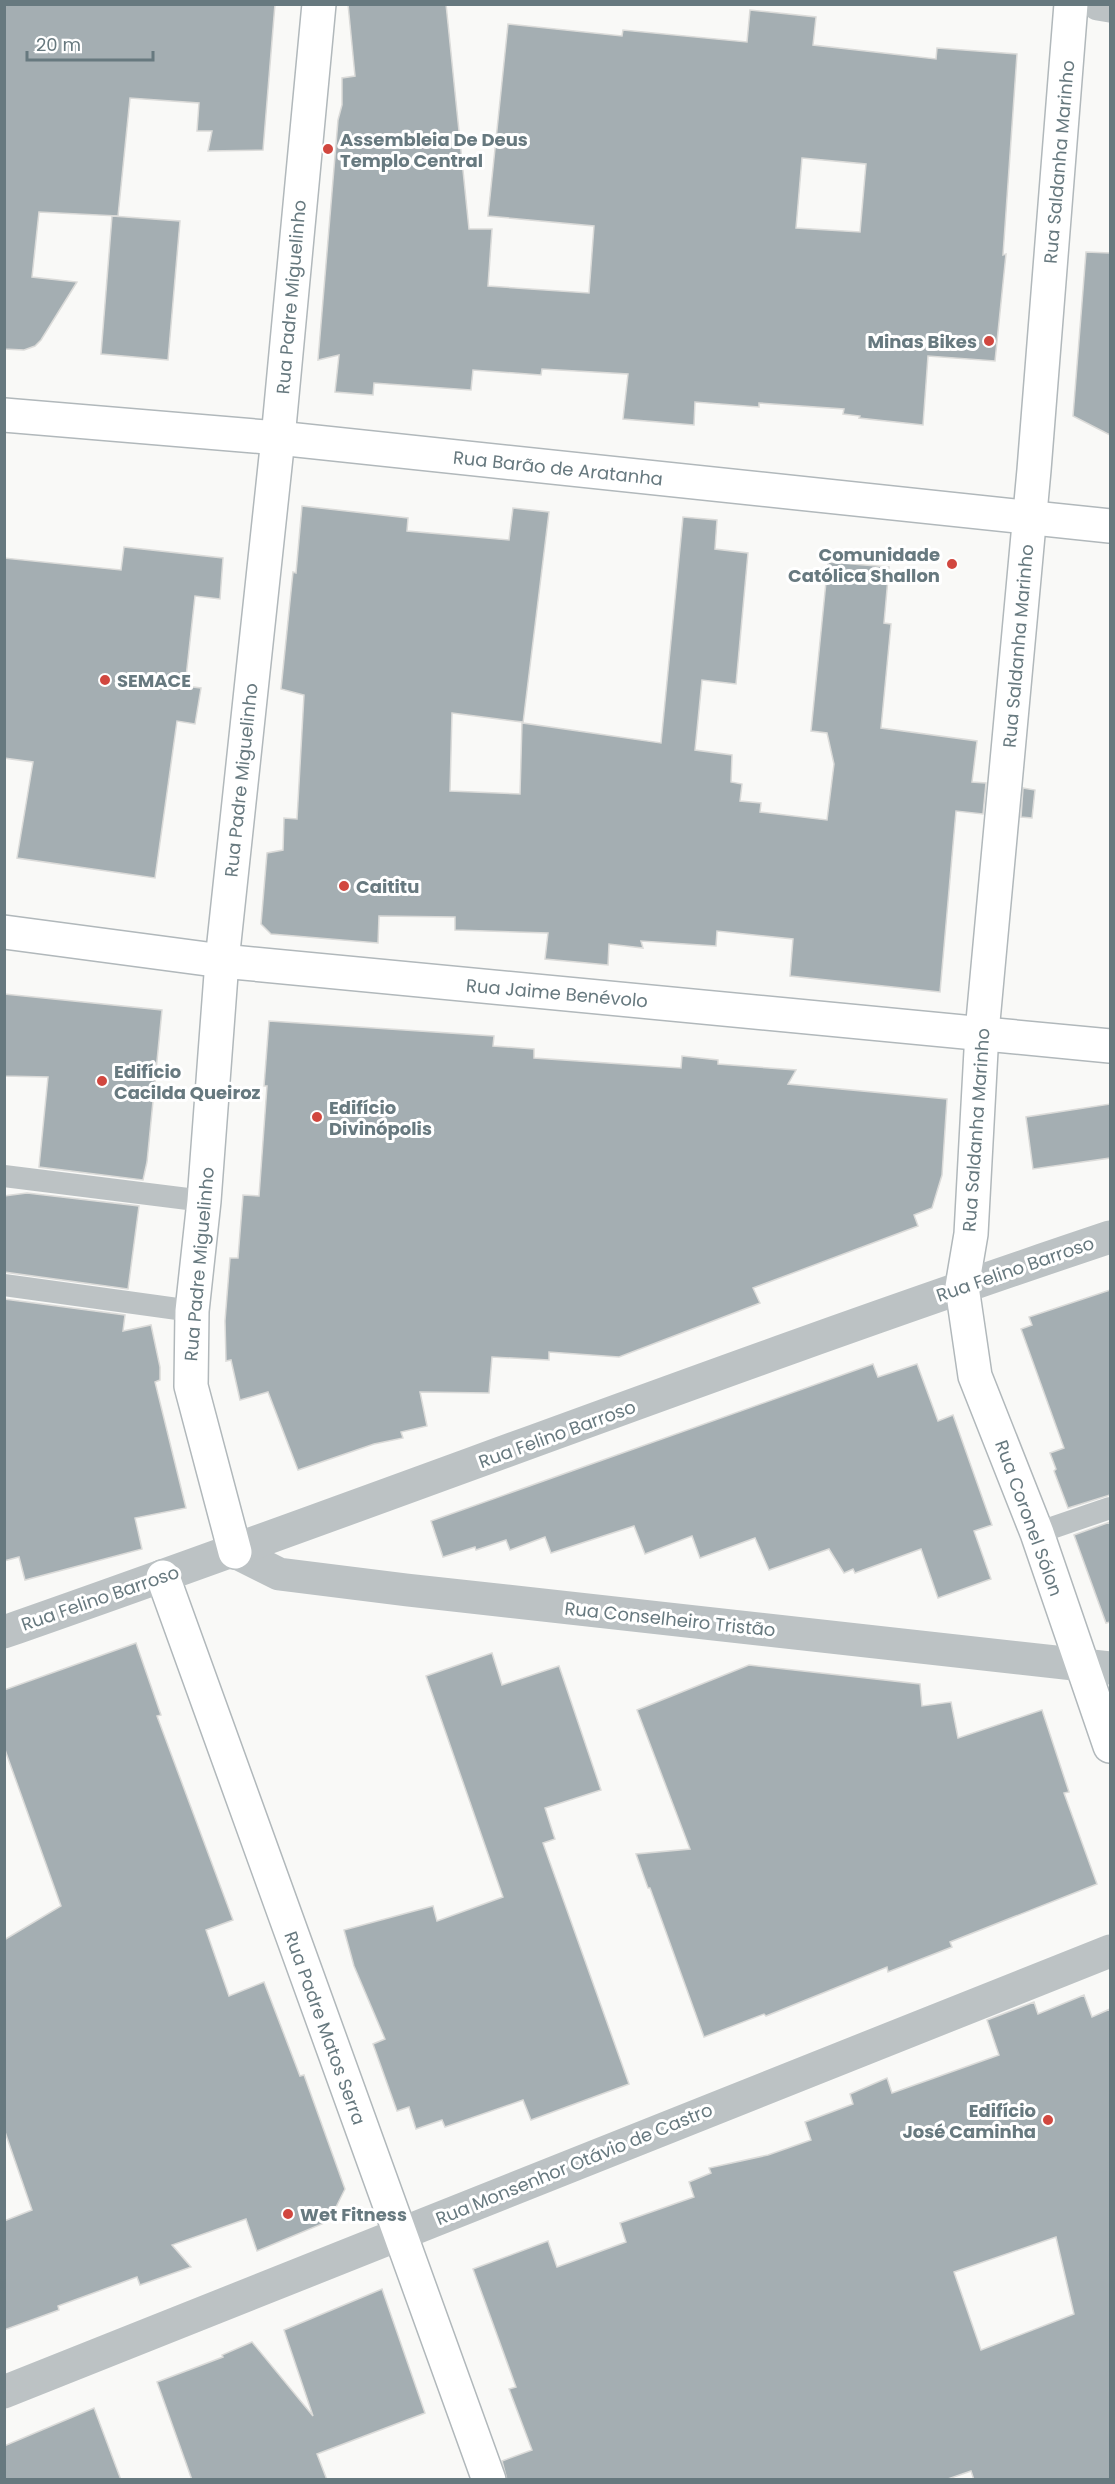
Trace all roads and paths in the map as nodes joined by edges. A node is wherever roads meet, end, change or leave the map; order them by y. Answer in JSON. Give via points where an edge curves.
{"nodes":[{"id":1,"x":319,"y":4,"type":"edge"},
{"id":2,"x":1071,"y":4,"type":"edge"},
{"id":3,"x":1098,"y":4,"type":"edge"},
{"id":4,"x":1110,"y":6,"type":"edge"},
{"id":5,"x":4,"y":415,"type":"edge"},
{"id":6,"x":278,"y":438,"type":"junction"},
{"id":7,"x":1030,"y":519,"type":"junction"},
{"id":8,"x":1110,"y":526,"type":"edge"},
{"id":9,"x":4,"y":932,"type":"edge"},
{"id":10,"x":222,"y":961,"type":"junction"},
{"id":11,"x":982,"y":1032,"type":"junction"},
{"id":12,"x":1110,"y":1046,"type":"edge"},
{"id":13,"x":4,"y":1176,"type":"edge"},
{"id":14,"x":204,"y":1201,"type":"junction"},
{"id":15,"x":1110,"y":1237,"type":"edge"},
{"id":16,"x":4,"y":1285,"type":"edge"},
{"id":17,"x":962,"y":1287,"type":"junction"},
{"id":18,"x":192,"y":1311,"type":"junction"},
{"id":19,"x":1110,"y":1508,"type":"edge"},
{"id":20,"x":1037,"y":1533,"type":"junction"},
{"id":21,"x":235,"y":1552,"type":"junction"},
{"id":22,"x":163,"y":1577,"type":"junction"},
{"id":23,"x":4,"y":1632,"type":"edge"},
{"id":24,"x":1096,"y":1666,"type":"edge"},
{"id":25,"x":1110,"y":1746,"type":"edge"},
{"id":26,"x":1110,"y":1950,"type":"edge"},
{"id":27,"x":399,"y":2234,"type":"junction"},
{"id":28,"x":4,"y":2392,"type":"edge"},
{"id":29,"x":489,"y":2480,"type":"edge"}],
"edges":[{"from":1,"to":6,"type":"street","name":"Rua Padre Miguelinho"},
{"from":2,"to":7,"type":"street","name":"Rua Saldanha Marinho"},
{"from":3,"to":4,"type":"street"},
{"from":5,"to":6,"type":"street","name":"Rua Barão de Aratanha"},
{"from":6,"to":7,"type":"street","name":"Rua Barão de Aratanha"},
{"from":6,"to":10,"type":"street","name":"Rua Padre Miguelinho"},
{"from":7,"to":8,"type":"street","name":"Rua Barão de Aratanha"},
{"from":7,"to":11,"type":"street","name":"Rua Saldanha Marinho"},
{"from":9,"to":10,"type":"street","name":"Rua Jaime Benévolo"},
{"from":10,"to":11,"type":"street","name":"Rua Jaime Benévolo"},
{"from":10,"to":14,"type":"street","name":"Rua Padre Miguelinho"},
{"from":11,"to":12,"type":"street","name":"Rua Jaime Benévolo"},
{"from":11,"to":17,"type":"street","name":"Rua Saldanha Marinho","via":[[971,1234]]},
{"from":13,"to":14,"type":"lane"},
{"from":14,"to":18,"type":"street","name":"Rua Padre Miguelinho"},
{"from":15,"to":17,"type":"street","name":"Rua Felino Barroso"},
{"from":16,"to":18,"type":"lane"},
{"from":17,"to":20,"type":"street","name":"Rua Coronel Sólon","via":[[975,1376]]},
{"from":17,"to":21,"type":"street","name":"Rua Felino Barroso"},
{"from":18,"to":21,"type":"street","name":"Rua Padre Miguelinho","via":[[191,1386]]},
{"from":19,"to":20,"type":"lane"},
{"from":20,"to":24,"type":"street","name":"Rua Coronel Sólon"},
{"from":21,"to":22,"type":"street","name":"Rua Felino Barroso"},
{"from":21,"to":24,"type":"street","name":"Rua Conselheiro Tristão","via":[[279,1574]]},
{"from":22,"to":23,"type":"street","name":"Rua Felino Barroso"},
{"from":22,"to":27,"type":"street","name":"Rua Padre Matos Serra"},
{"from":24,"to":25,"type":"street","name":"Rua Coronel Sólon"},
{"from":26,"to":27,"type":"street","name":"Rua Monsenhor Otávio de Castro"},
{"from":27,"to":28,"type":"street","name":"Rua Monsenhor Otávio de Castro"},
{"from":27,"to":29,"type":"street","name":"Rua Padre Matos Serra"}]}
